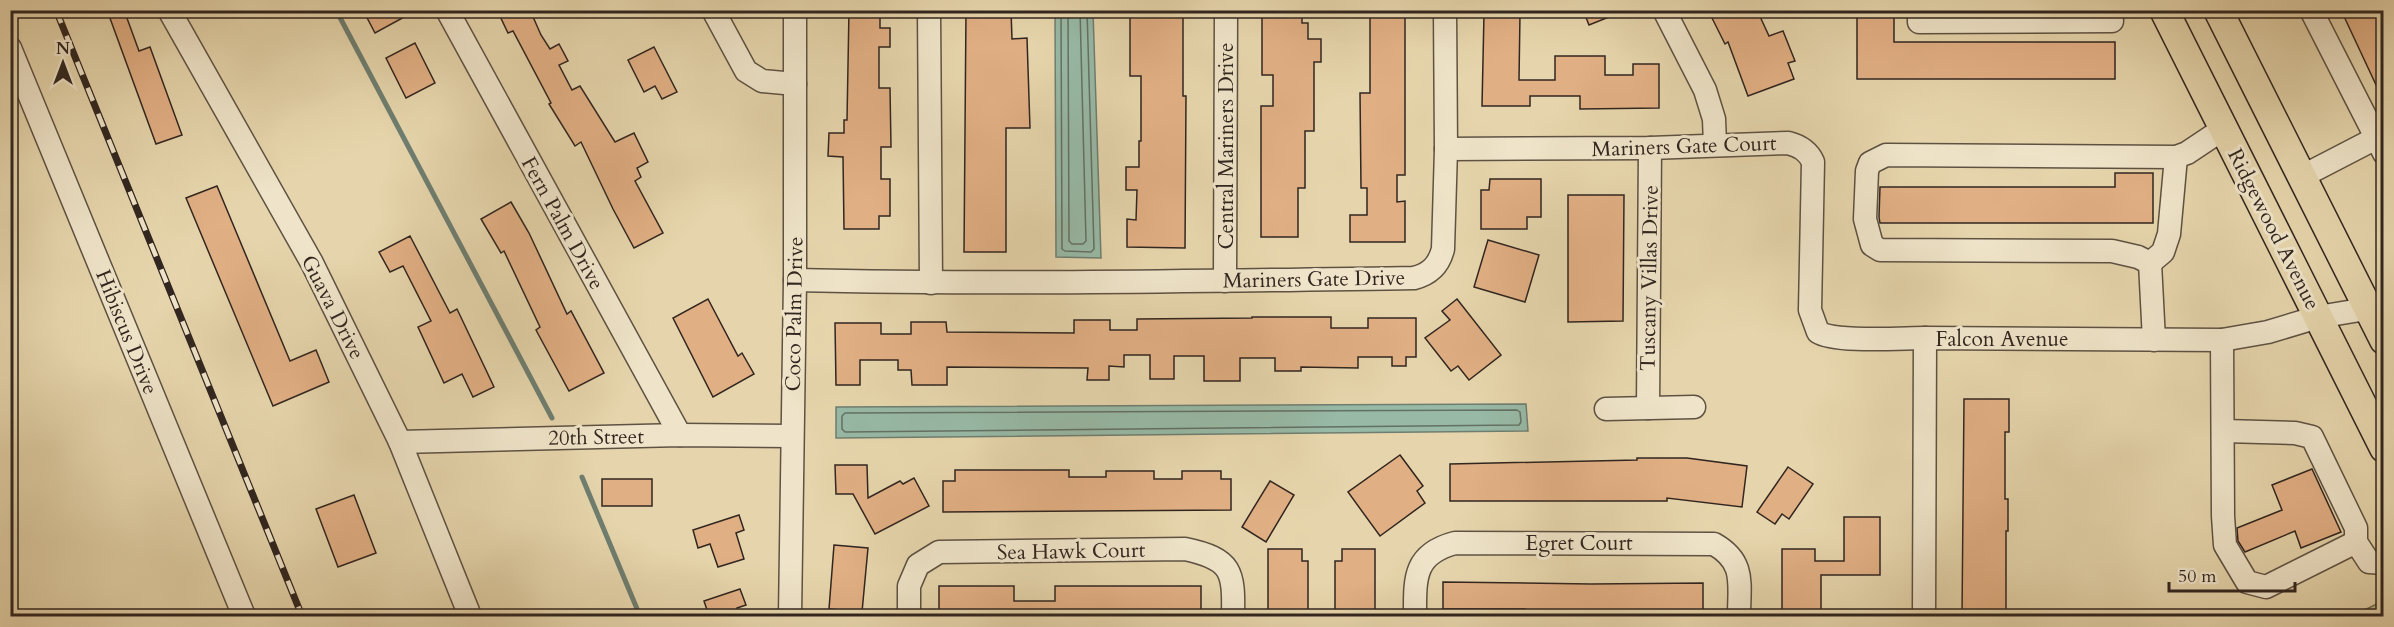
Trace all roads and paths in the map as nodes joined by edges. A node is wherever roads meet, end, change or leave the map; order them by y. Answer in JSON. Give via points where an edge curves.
{"nodes":[{"id":1,"x":169,"y":10,"type":"edge"},
{"id":2,"x":447,"y":10,"type":"edge"},
{"id":3,"x":712,"y":10,"type":"edge"},
{"id":4,"x":795,"y":10,"type":"edge"},
{"id":5,"x":929,"y":10,"type":"edge"},
{"id":6,"x":1226,"y":10,"type":"edge"},
{"id":7,"x":1445,"y":10,"type":"edge"},
{"id":8,"x":1664,"y":10,"type":"edge"},
{"id":9,"x":1919,"y":10,"type":"edge"},
{"id":10,"x":2108,"y":10,"type":"edge"},
{"id":11,"x":2164,"y":10,"type":"edge"},
{"id":12,"x":2218,"y":10,"type":"edge"},
{"id":13,"x":2311,"y":10,"type":"edge"},
{"id":14,"x":10,"y":48,"type":"edge"},
{"id":15,"x":795,"y":84,"type":"junction"},
{"id":16,"x":2223,"y":129,"type":"junction"},
{"id":17,"x":2381,"y":142,"type":"edge"},
{"id":18,"x":1715,"y":145,"type":"junction"},
{"id":19,"x":1650,"y":148,"type":"junction"},
{"id":20,"x":1446,"y":149,"type":"junction"},
{"id":21,"x":2176,"y":157,"type":"junction"},
{"id":22,"x":2301,"y":177,"type":"junction"},
{"id":23,"x":2150,"y":262,"type":"junction"},
{"id":24,"x":795,"y":280,"type":"junction"},
{"id":25,"x":1225,"y":281,"type":"junction"},
{"id":26,"x":931,"y":283,"type":"junction"},
{"id":27,"x":2376,"y":307,"type":"edge"},
{"id":28,"x":2318,"y":317,"type":"junction"},
{"id":29,"x":1925,"y":338,"type":"junction"},
{"id":30,"x":2154,"y":340,"type":"junction"},
{"id":31,"x":2222,"y":340,"type":"junction"},
{"id":32,"x":2384,"y":340,"type":"edge"},
{"id":33,"x":1694,"y":407,"type":"dead end"},
{"id":34,"x":1648,"y":408,"type":"junction"},
{"id":35,"x":1606,"y":409,"type":"dead end"},
{"id":36,"x":2224,"y":431,"type":"junction"},
{"id":37,"x":680,"y":435,"type":"junction"},
{"id":38,"x":792,"y":436,"type":"junction"},
{"id":39,"x":400,"y":442,"type":"junction"},
{"id":40,"x":2384,"y":448,"type":"edge"},
{"id":41,"x":2356,"y":542,"type":"junction"},
{"id":42,"x":2384,"y":563,"type":"edge"},
{"id":43,"x":244,"y":616,"type":"edge"},
{"id":44,"x":470,"y":616,"type":"edge"},
{"id":45,"x":790,"y":616,"type":"edge"},
{"id":46,"x":909,"y":616,"type":"edge"},
{"id":47,"x":1233,"y":616,"type":"edge"},
{"id":48,"x":1415,"y":616,"type":"edge"},
{"id":49,"x":1738,"y":616,"type":"edge"},
{"id":50,"x":1924,"y":616,"type":"edge"}],
"edges":[{"from":1,"to":39,"type":"street","name":"Guava Drive","via":[[312,263]]},
{"from":2,"to":37,"type":"street","name":"Fern Palm Drive"},
{"from":3,"to":15,"type":"street","via":[[746,70],[762,81]]},
{"from":4,"to":15,"type":"street","name":"Coco Palm Drive"},
{"from":5,"to":26,"type":"street"},
{"from":6,"to":25,"type":"street","name":"Central Mariners Drive"},
{"from":7,"to":20,"type":"street","name":"Mariners Gate Drive"},
{"from":8,"to":18,"type":"street","via":[[1705,90],[1714,120]]},
{"from":9,"to":10,"type":"street","via":[[1919,22],[2112,21]]},
{"from":11,"to":16,"type":"main road","name":"Ridgewood Avenue"},
{"from":12,"to":22,"type":"main road"},
{"from":13,"to":17,"type":"street"},
{"from":14,"to":43,"type":"street","name":"Hibiscus Drive"},
{"from":15,"to":24,"type":"street","name":"Coco Palm Drive"},
{"from":16,"to":21,"type":"street"},
{"from":16,"to":28,"type":"main road","name":"Ridgewood Avenue"},
{"from":17,"to":22,"type":"street"},
{"from":18,"to":19,"type":"street","name":"Mariners Gate Court"},
{"from":18,"to":29,"type":"street","name":"Mariners Gate Court","via":[[1788,143],[1809,154],[1813,162],[1810,310],[1818,332],[1854,338]]},
{"from":19,"to":20,"type":"street","name":"Mariners Gate Court"},
{"from":19,"to":34,"type":"street","name":"Tuscany Villas Drive"},
{"from":20,"to":25,"type":"street","name":"Mariners Gate Drive","via":[[1443,249],[1437,265],[1428,273],[1414,278]]},
{"from":21,"to":23,"type":"street","via":[[2169,234],[2163,252]]},
{"from":21,"to":23,"type":"street","via":[[1886,155],[1870,164],[1867,171],[1865,219],[1872,245],[1880,250],[2112,251]]},
{"from":22,"to":27,"type":"main road"},
{"from":23,"to":30,"type":"street"},
{"from":24,"to":26,"type":"street","name":"Mariners Gate Drive"},
{"from":24,"to":38,"type":"street","name":"Coco Palm Drive"},
{"from":25,"to":26,"type":"street","name":"Mariners Gate Drive"},
{"from":27,"to":28,"type":"street","name":"Falcon Avenue"},
{"from":27,"to":32,"type":"main road"},
{"from":28,"to":31,"type":"street","name":"Falcon Avenue","via":[[2268,333]]},
{"from":28,"to":40,"type":"main road","name":"Ridgewood Avenue"},
{"from":29,"to":30,"type":"street","name":"Falcon Avenue"},
{"from":29,"to":50,"type":"street","name":"Falcon Avenue"},
{"from":30,"to":31,"type":"street","name":"Falcon Avenue"},
{"from":31,"to":36,"type":"street"},
{"from":33,"to":34,"type":"street"},
{"from":34,"to":35,"type":"street"},
{"from":36,"to":41,"type":"street","via":[[2312,437],[2356,528]]},
{"from":36,"to":41,"type":"street","via":[[2225,545],[2247,582],[2266,587]]},
{"from":37,"to":38,"type":"street","name":"20th Street"},
{"from":37,"to":39,"type":"street","name":"20th Street"},
{"from":38,"to":45,"type":"street","name":"Coco Palm Drive"},
{"from":39,"to":44,"type":"street","name":"Guava Drive"},
{"from":41,"to":42,"type":"street","via":[[2369,562]]},
{"from":46,"to":47,"type":"street","name":"Sea Hawk Court","via":[[909,585],[918,565],[939,552],[1185,549],[1210,554],[1228,568]]},
{"from":48,"to":49,"type":"street","name":"Egret Court","via":[[1419,567],[1431,552],[1455,543],[1714,544],[1729,553],[1737,567]]}]}
